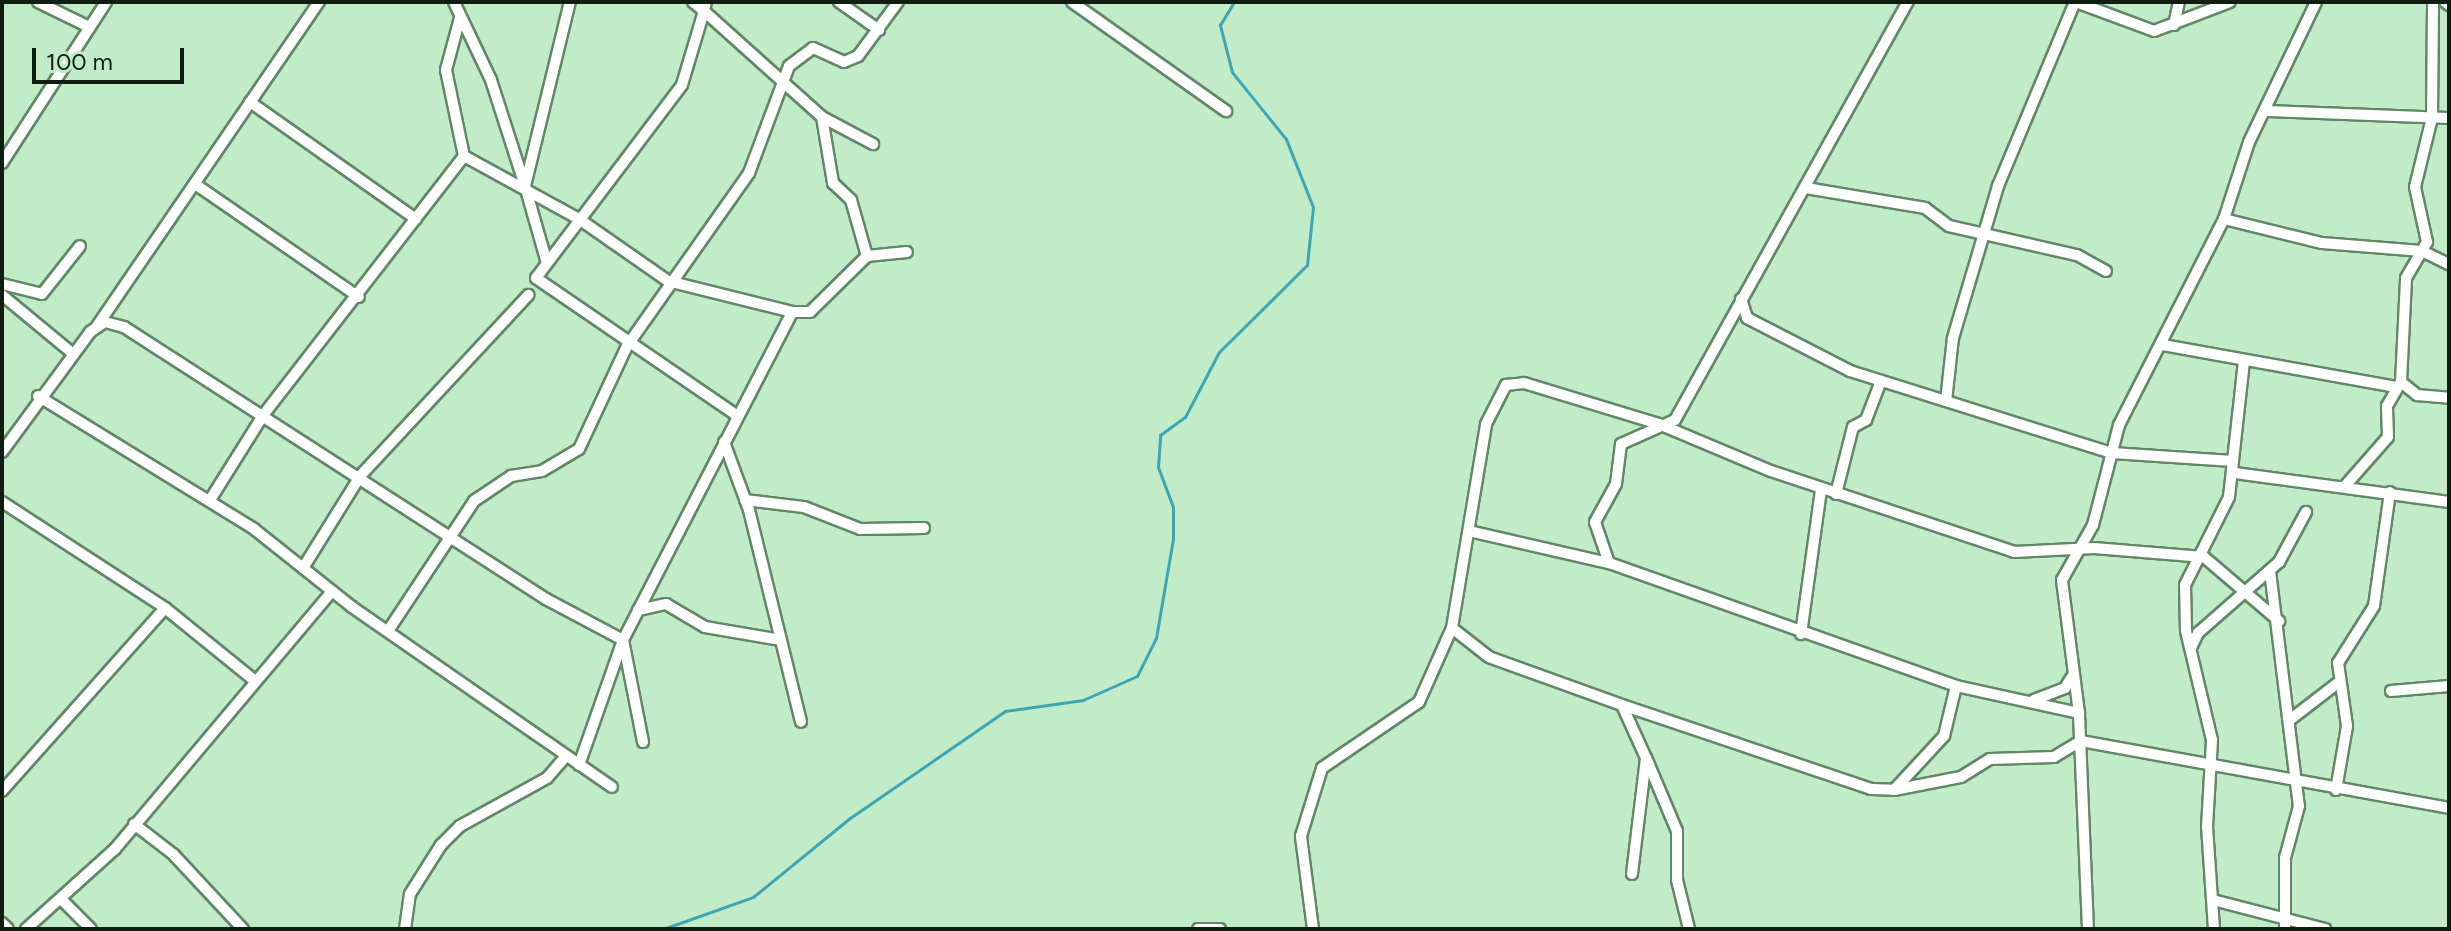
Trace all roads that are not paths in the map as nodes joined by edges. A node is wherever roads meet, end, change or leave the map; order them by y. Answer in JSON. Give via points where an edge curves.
{"nodes":[{"id":1,"x":38,"y":2,"type":"edge"},
{"id":2,"x":106,"y":2,"type":"edge"},
{"id":3,"x":319,"y":2,"type":"edge"},
{"id":4,"x":454,"y":2,"type":"edge"},
{"id":5,"x":570,"y":2,"type":"edge"},
{"id":6,"x":693,"y":2,"type":"edge"},
{"id":7,"x":839,"y":2,"type":"edge"},
{"id":8,"x":898,"y":2,"type":"edge"},
{"id":9,"x":1072,"y":2,"type":"edge"},
{"id":10,"x":1908,"y":2,"type":"edge"},
{"id":11,"x":2075,"y":2,"type":"edge"},
{"id":12,"x":2179,"y":2,"type":"edge"},
{"id":13,"x":2230,"y":2,"type":"edge"},
{"id":14,"x":2316,"y":2,"type":"edge"},
{"id":15,"x":2433,"y":2,"type":"edge"},
{"id":16,"x":705,"y":7,"type":"edge"},
{"id":17,"x":460,"y":18,"type":"junction"},
{"id":18,"x":2174,"y":25,"type":"junction"},
{"id":19,"x":89,"y":27,"type":"junction"},
{"id":20,"x":879,"y":30,"type":"junction"},
{"id":21,"x":781,"y":80,"type":"junction"},
{"id":22,"x":250,"y":102,"type":"junction"},
{"id":23,"x":1226,"y":111,"type":"dead end"},
{"id":24,"x":2267,"y":111,"type":"junction"},
{"id":25,"x":822,"y":117,"type":"junction"},
{"id":26,"x":2432,"y":118,"type":"junction"},
{"id":27,"x":2449,"y":118,"type":"edge"},
{"id":28,"x":873,"y":144,"type":"dead end"},
{"id":29,"x":464,"y":156,"type":"junction"},
{"id":30,"x":2,"y":163,"type":"edge"},
{"id":31,"x":195,"y":184,"type":"junction"},
{"id":32,"x":525,"y":186,"type":"junction"},
{"id":33,"x":1806,"y":188,"type":"junction"},
{"id":34,"x":416,"y":219,"type":"junction"},
{"id":35,"x":579,"y":219,"type":"junction"},
{"id":36,"x":2224,"y":219,"type":"junction"},
{"id":37,"x":1986,"y":236,"type":"junction"},
{"id":38,"x":80,"y":246,"type":"dead end"},
{"id":39,"x":2422,"y":251,"type":"junction"},
{"id":40,"x":907,"y":252,"type":"dead end"},
{"id":41,"x":867,"y":256,"type":"junction"},
{"id":42,"x":547,"y":263,"type":"junction"},
{"id":43,"x":2449,"y":264,"type":"edge"},
{"id":44,"x":2106,"y":271,"type":"dead end"},
{"id":45,"x":668,"y":281,"type":"junction"},
{"id":46,"x":2,"y":284,"type":"edge"},
{"id":47,"x":2,"y":295,"type":"edge"},
{"id":48,"x":528,"y":295,"type":"dead end"},
{"id":49,"x":359,"y":297,"type":"junction"},
{"id":50,"x":1741,"y":299,"type":"junction"},
{"id":51,"x":792,"y":312,"type":"junction"},
{"id":52,"x":97,"y":326,"type":"junction"},
{"id":53,"x":2163,"y":345,"type":"junction"},
{"id":54,"x":627,"y":346,"type":"junction"},
{"id":55,"x":72,"y":353,"type":"junction"},
{"id":56,"x":2244,"y":361,"type":"junction"},
{"id":57,"x":1881,"y":381,"type":"junction"},
{"id":58,"x":2398,"y":384,"type":"junction"},
{"id":59,"x":38,"y":396,"type":"junction"},
{"id":60,"x":2449,"y":398,"type":"edge"},
{"id":61,"x":1946,"y":401,"type":"junction"},
{"id":62,"x":264,"y":414,"type":"junction"},
{"id":63,"x":736,"y":415,"type":"junction"},
{"id":64,"x":1659,"y":424,"type":"junction"},
{"id":65,"x":724,"y":442,"type":"junction"},
{"id":66,"x":2,"y":452,"type":"edge"},
{"id":67,"x":2112,"y":453,"type":"junction"},
{"id":68,"x":2234,"y":467,"type":"junction"},
{"id":69,"x":361,"y":475,"type":"junction"},
{"id":70,"x":2345,"y":486,"type":"junction"},
{"id":71,"x":1821,"y":489,"type":"junction"},
{"id":72,"x":2390,"y":492,"type":"junction"},
{"id":73,"x":1836,"y":494,"type":"junction"},
{"id":74,"x":210,"y":500,"type":"junction"},
{"id":75,"x":745,"y":500,"type":"junction"},
{"id":76,"x":2,"y":502,"type":"edge"},
{"id":77,"x":2449,"y":502,"type":"edge"},
{"id":78,"x":2306,"y":512,"type":"dead end"},
{"id":79,"x":924,"y":528,"type":"dead end"},
{"id":80,"x":1469,"y":531,"type":"junction"},
{"id":81,"x":450,"y":535,"type":"junction"},
{"id":82,"x":2075,"y":551,"type":"junction"},
{"id":83,"x":2204,"y":557,"type":"junction"},
{"id":84,"x":1609,"y":563,"type":"junction"},
{"id":85,"x":303,"y":568,"type":"junction"},
{"id":86,"x":2270,"y":571,"type":"junction"},
{"id":87,"x":332,"y":591,"type":"junction"},
{"id":88,"x":2248,"y":593,"type":"junction"},
{"id":89,"x":165,"y":608,"type":"junction"},
{"id":90,"x":638,"y":610,"type":"junction"},
{"id":91,"x":2279,"y":621,"type":"junction"},
{"id":92,"x":1452,"y":628,"type":"junction"},
{"id":93,"x":388,"y":631,"type":"junction"},
{"id":94,"x":1801,"y":634,"type":"junction"},
{"id":95,"x":623,"y":640,"type":"junction"},
{"id":96,"x":781,"y":640,"type":"junction"},
{"id":97,"x":2191,"y":649,"type":"junction"},
{"id":98,"x":2072,"y":677,"type":"junction"},
{"id":99,"x":254,"y":680,"type":"junction"},
{"id":100,"x":2339,"y":682,"type":"junction"},
{"id":101,"x":1956,"y":686,"type":"junction"},
{"id":102,"x":2449,"y":686,"type":"edge"},
{"id":103,"x":2391,"y":691,"type":"dead end"},
{"id":104,"x":2032,"y":701,"type":"junction"},
{"id":105,"x":1622,"y":705,"type":"junction"},
{"id":106,"x":2079,"y":713,"type":"junction"},
{"id":107,"x":2291,"y":719,"type":"junction"},
{"id":108,"x":801,"y":722,"type":"dead end"},
{"id":109,"x":2081,"y":741,"type":"junction"},
{"id":110,"x":643,"y":742,"type":"dead end"},
{"id":111,"x":565,"y":757,"type":"junction"},
{"id":112,"x":1646,"y":758,"type":"junction"},
{"id":113,"x":579,"y":765,"type":"junction"},
{"id":114,"x":2213,"y":769,"type":"junction"},
{"id":115,"x":2292,"y":780,"type":"junction"},
{"id":116,"x":612,"y":787,"type":"dead end"},
{"id":117,"x":1894,"y":790,"type":"junction"},
{"id":118,"x":2336,"y":790,"type":"junction"},
{"id":119,"x":2,"y":791,"type":"edge"},
{"id":120,"x":2449,"y":808,"type":"edge"},
{"id":121,"x":134,"y":824,"type":"junction"},
{"id":122,"x":1632,"y":874,"type":"dead end"},
{"id":123,"x":61,"y":899,"type":"junction"},
{"id":124,"x":2213,"y":900,"type":"junction"},
{"id":125,"x":2,"y":923,"type":"edge"},
{"id":126,"x":2284,"y":924,"type":"edge"},
{"id":127,"x":8,"y":929,"type":"edge"},
{"id":128,"x":26,"y":929,"type":"edge"},
{"id":129,"x":91,"y":929,"type":"edge"},
{"id":130,"x":243,"y":929,"type":"edge"},
{"id":131,"x":405,"y":929,"type":"edge"},
{"id":132,"x":1198,"y":929,"type":"edge"},
{"id":133,"x":1220,"y":929,"type":"edge"},
{"id":134,"x":1313,"y":929,"type":"edge"},
{"id":135,"x":1689,"y":929,"type":"edge"},
{"id":136,"x":2088,"y":929,"type":"edge"},
{"id":137,"x":2214,"y":929,"type":"edge"},
{"id":138,"x":2325,"y":929,"type":"edge"}],
"edges":[{"from":1,"to":19,"type":"street"},
{"from":2,"to":19,"type":"street"},
{"from":3,"to":22,"type":"street"},
{"from":4,"to":17,"type":"street"},
{"from":5,"to":32,"type":"street"},
{"from":6,"to":16,"type":"street"},
{"from":7,"to":20,"type":"street"},
{"from":8,"to":20,"type":"street"},
{"from":9,"to":23,"type":"street"},
{"from":10,"to":33,"type":"street"},
{"from":11,"to":18,"type":"street","via":[[2141,28]]},
{"from":11,"to":37,"type":"street","via":[[2023,118]]},
{"from":12,"to":18,"type":"street"},
{"from":13,"to":18,"type":"street"},
{"from":14,"to":24,"type":"street"},
{"from":15,"to":26,"type":"street"},
{"from":16,"to":21,"type":"street"},
{"from":16,"to":35,"type":"street","via":[[682,85]]},
{"from":17,"to":29,"type":"street","via":[[446,70]]},
{"from":17,"to":32,"type":"street","via":[[491,80]]},
{"from":19,"to":30,"type":"street"},
{"from":20,"to":21,"type":"street","via":[[844,62],[813,48]]},
{"from":21,"to":25,"type":"street"},
{"from":21,"to":45,"type":"street","via":[[749,173]]},
{"from":22,"to":31,"type":"street"},
{"from":22,"to":34,"type":"street"},
{"from":24,"to":26,"type":"street"},
{"from":24,"to":36,"type":"street"},
{"from":25,"to":28,"type":"street"},
{"from":25,"to":41,"type":"street","via":[[833,183],[851,200]]},
{"from":26,"to":27,"type":"street"},
{"from":26,"to":39,"type":"street","via":[[2415,187],[2427,213]]},
{"from":29,"to":32,"type":"street"},
{"from":29,"to":34,"type":"street"},
{"from":31,"to":49,"type":"street"},
{"from":31,"to":52,"type":"street"},
{"from":32,"to":35,"type":"street"},
{"from":32,"to":42,"type":"street"},
{"from":33,"to":37,"type":"street","via":[[1925,208],[1949,226]]},
{"from":33,"to":50,"type":"street"},
{"from":34,"to":49,"type":"street"},
{"from":35,"to":42,"type":"street"},
{"from":35,"to":45,"type":"street"},
{"from":36,"to":39,"type":"street","via":[[2322,243]]},
{"from":36,"to":53,"type":"street","via":[[2188,279]]},
{"from":37,"to":44,"type":"street","via":[[2077,255]]},
{"from":37,"to":61,"type":"street","via":[[1953,338]]},
{"from":38,"to":46,"type":"street","via":[[42,294]]},
{"from":39,"to":43,"type":"street"},
{"from":39,"to":58,"type":"street","via":[[2406,278]]},
{"from":40,"to":41,"type":"street"},
{"from":41,"to":51,"type":"street","via":[[810,312]]},
{"from":42,"to":54,"type":"street","via":[[536,278]]},
{"from":45,"to":51,"type":"street"},
{"from":45,"to":54,"type":"street"},
{"from":47,"to":55,"type":"street"},
{"from":48,"to":69,"type":"street"},
{"from":49,"to":62,"type":"street"},
{"from":50,"to":57,"type":"street","via":[[1747,318]]},
{"from":50,"to":64,"type":"street","via":[[1675,420]]},
{"from":51,"to":63,"type":"street"},
{"from":52,"to":55,"type":"street"},
{"from":52,"to":62,"type":"street","via":[[124,327]]},
{"from":53,"to":56,"type":"street"},
{"from":53,"to":67,"type":"street"},
{"from":54,"to":63,"type":"street"},
{"from":54,"to":81,"type":"street","via":[[579,449],[542,471],[511,476],[474,501]]},
{"from":55,"to":59,"type":"street"},
{"from":56,"to":58,"type":"street"},
{"from":56,"to":68,"type":"street"},
{"from":57,"to":61,"type":"street"},
{"from":57,"to":73,"type":"street","via":[[1866,420],[1853,427]]},
{"from":58,"to":60,"type":"street","via":[[2417,395]]},
{"from":58,"to":70,"type":"street","via":[[2386,442]]},
{"from":59,"to":66,"type":"street"},
{"from":59,"to":74,"type":"street"},
{"from":61,"to":67,"type":"street"},
{"from":62,"to":69,"type":"street"},
{"from":62,"to":74,"type":"street"},
{"from":63,"to":65,"type":"street"},
{"from":64,"to":71,"type":"street"},
{"from":64,"to":80,"type":"street","via":[[1524,383],[1506,385],[1486,424]]},
{"from":64,"to":84,"type":"street","via":[[1621,444],[1616,484],[1595,522]]},
{"from":65,"to":75,"type":"street"},
{"from":65,"to":90,"type":"street"},
{"from":67,"to":68,"type":"street"},
{"from":67,"to":82,"type":"street","via":[[2093,525]]},
{"from":68,"to":70,"type":"street"},
{"from":68,"to":83,"type":"street"},
{"from":69,"to":81,"type":"street"},
{"from":69,"to":85,"type":"street"},
{"from":70,"to":72,"type":"street"},
{"from":71,"to":73,"type":"street"},
{"from":71,"to":94,"type":"street"},
{"from":72,"to":77,"type":"street"},
{"from":72,"to":100,"type":"street","via":[[2374,606],[2364,631],[2345,643]]},
{"from":73,"to":82,"type":"street","via":[[2014,552]]},
{"from":74,"to":85,"type":"street"},
{"from":75,"to":79,"type":"street","via":[[804,507],[860,529]]},
{"from":75,"to":96,"type":"street"},
{"from":76,"to":89,"type":"street"},
{"from":78,"to":86,"type":"street"},
{"from":80,"to":84,"type":"street"},
{"from":80,"to":92,"type":"street"},
{"from":81,"to":93,"type":"street"},
{"from":81,"to":95,"type":"street"},
{"from":82,"to":83,"type":"street"},
{"from":82,"to":98,"type":"street","via":[[2062,580]]},
{"from":83,"to":88,"type":"street"},
{"from":83,"to":97,"type":"street","via":[[2185,585]]},
{"from":84,"to":94,"type":"street"},
{"from":85,"to":87,"type":"street"},
{"from":86,"to":88,"type":"street"},
{"from":86,"to":91,"type":"street"},
{"from":87,"to":93,"type":"street"},
{"from":87,"to":99,"type":"street"},
{"from":88,"to":91,"type":"street"},
{"from":88,"to":97,"type":"street","via":[[2198,633]]},
{"from":89,"to":99,"type":"street"},
{"from":89,"to":119,"type":"street"},
{"from":90,"to":95,"type":"street"},
{"from":90,"to":96,"type":"street","via":[[666,604],[705,627]]},
{"from":91,"to":107,"type":"street"},
{"from":92,"to":105,"type":"street","via":[[1489,657]]},
{"from":92,"to":134,"type":"street","via":[[1419,702],[1322,768],[1312,790],[1301,847]]},
{"from":93,"to":111,"type":"street"},
{"from":94,"to":101,"type":"street"},
{"from":95,"to":110,"type":"street"},
{"from":95,"to":113,"type":"street"},
{"from":96,"to":108,"type":"street"},
{"from":97,"to":114,"type":"street"},
{"from":98,"to":104,"type":"street","via":[[2065,688]]},
{"from":98,"to":106,"type":"street"},
{"from":99,"to":121,"type":"street"},
{"from":100,"to":107,"type":"street"},
{"from":100,"to":118,"type":"street","via":[[2347,726]]},
{"from":101,"to":104,"type":"street"},
{"from":101,"to":117,"type":"street","via":[[1944,736]]},
{"from":102,"to":103,"type":"street"},
{"from":104,"to":106,"type":"street"},
{"from":105,"to":112,"type":"street"},
{"from":105,"to":117,"type":"street","via":[[1871,789]]},
{"from":106,"to":109,"type":"street"},
{"from":107,"to":115,"type":"street"},
{"from":109,"to":114,"type":"street"},
{"from":109,"to":117,"type":"street","via":[[2054,757],[1990,759],[1961,777]]},
{"from":109,"to":136,"type":"street"},
{"from":111,"to":113,"type":"street"},
{"from":111,"to":131,"type":"street","via":[[547,778],[460,826],[441,845],[410,894]]},
{"from":112,"to":122,"type":"street"},
{"from":112,"to":135,"type":"street","via":[[1677,831],[1677,880]]},
{"from":113,"to":116,"type":"street"},
{"from":114,"to":115,"type":"street"},
{"from":114,"to":124,"type":"street","via":[[2207,827]]},
{"from":115,"to":118,"type":"street"},
{"from":115,"to":126,"type":"street","via":[[2299,806],[2285,858]]},
{"from":118,"to":120,"type":"street"},
{"from":121,"to":123,"type":"street"},
{"from":121,"to":130,"type":"street","via":[[173,854]]},
{"from":123,"to":128,"type":"street"},
{"from":123,"to":129,"type":"street"},
{"from":124,"to":126,"type":"street"},
{"from":124,"to":137,"type":"street"},
{"from":125,"to":127,"type":"street"},
{"from":126,"to":138,"type":"street"},
{"from":132,"to":133,"type":"street"}]}
